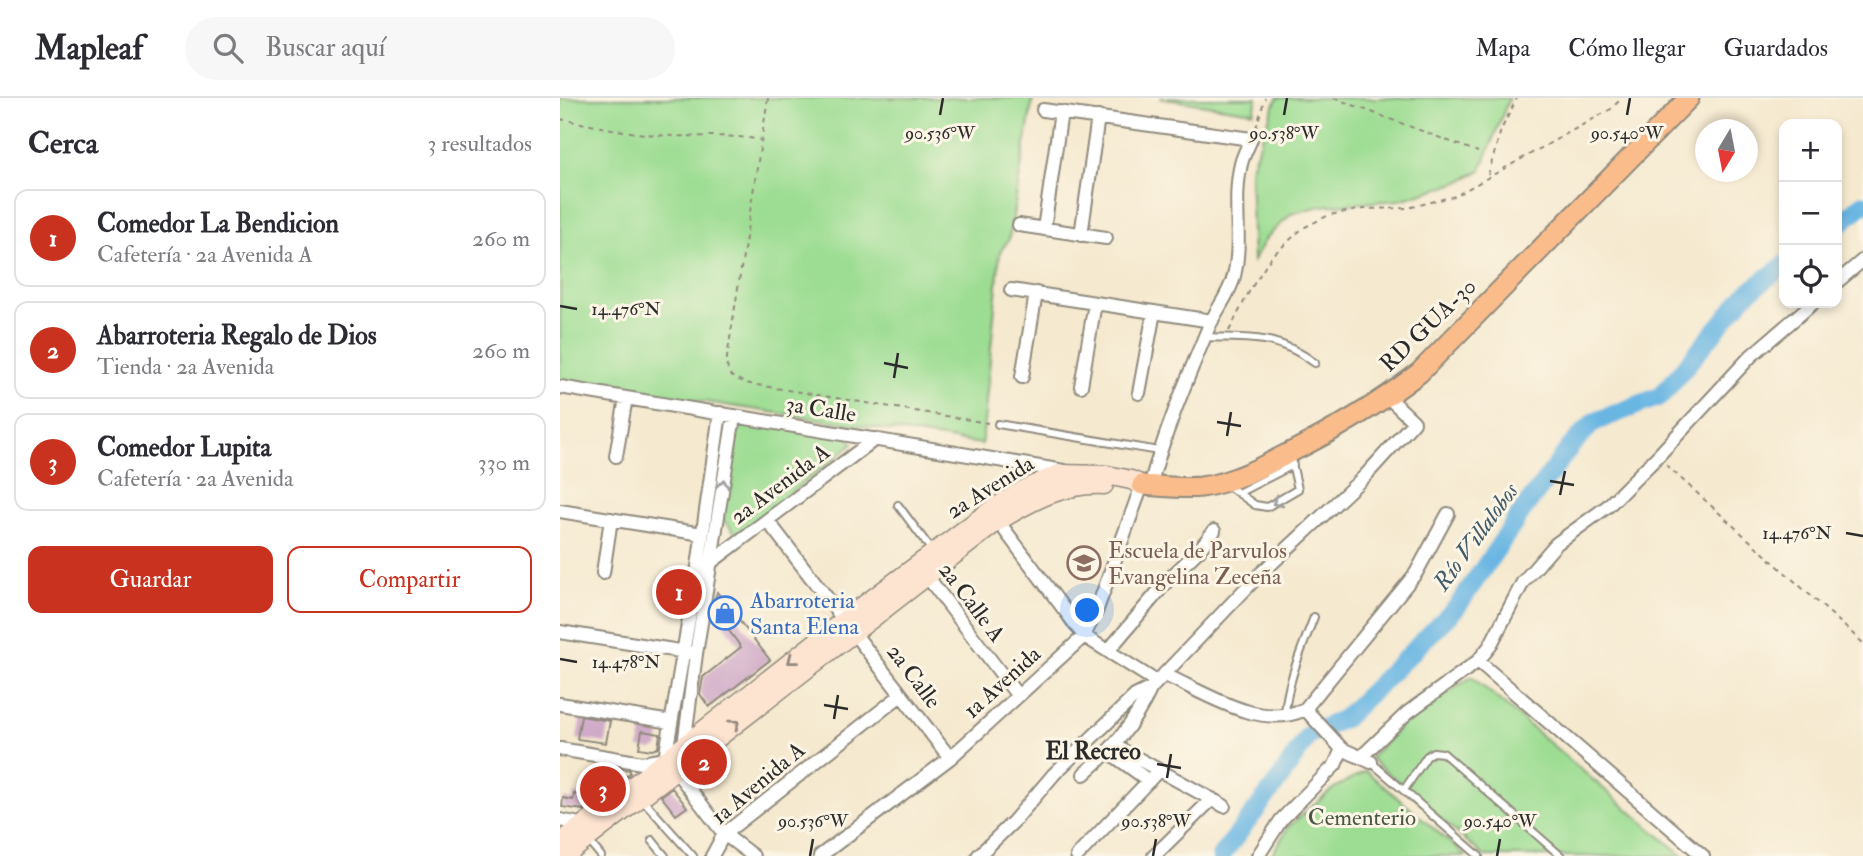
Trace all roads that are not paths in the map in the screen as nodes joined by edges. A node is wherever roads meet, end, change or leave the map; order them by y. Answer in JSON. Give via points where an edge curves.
{"nodes":[{"id":1,"x":1689,"y":98,"type":"edge"},
{"id":2,"x":1042,"y":110,"type":"dead end"},
{"id":3,"x":1061,"y":112,"type":"junction"},
{"id":4,"x":1098,"y":117,"type":"junction"},
{"id":5,"x":1018,"y":225,"type":"dead end"},
{"id":6,"x":1044,"y":229,"type":"junction"},
{"id":7,"x":1082,"y":235,"type":"junction"},
{"id":8,"x":1106,"y":239,"type":"dead end"},
{"id":9,"x":1863,"y":260,"type":"edge"},
{"id":10,"x":1842,"y":278,"type":"edge"},
{"id":11,"x":1011,"y":289,"type":"dead end"},
{"id":12,"x":1036,"y":293,"type":"junction"},
{"id":13,"x":1095,"y":303,"type":"junction"},
{"id":14,"x":1807,"y":308,"type":"edge"},
{"id":15,"x":1154,"y":312,"type":"junction"},
{"id":16,"x":1212,"y":321,"type":"junction"},
{"id":17,"x":1205,"y":337,"type":"junction"},
{"id":18,"x":1315,"y":363,"type":"dead end"},
{"id":19,"x":1022,"y":377,"type":"dead end"},
{"id":20,"x":1081,"y":386,"type":"dead end"},
{"id":21,"x":560,"y":387,"type":"edge"},
{"id":22,"x":1139,"y":393,"type":"dead end"},
{"id":23,"x":1388,"y":397,"type":"junction"},
{"id":24,"x":626,"y":398,"type":"junction"},
{"id":25,"x":720,"y":413,"type":"junction"},
{"id":26,"x":734,"y":416,"type":"junction"},
{"id":27,"x":998,"y":424,"type":"road end"},
{"id":28,"x":875,"y":439,"type":"junction"},
{"id":29,"x":1159,"y":451,"type":"junction"},
{"id":30,"x":616,"y":456,"type":"dead end"},
{"id":31,"x":1291,"y":459,"type":"junction"},
{"id":32,"x":1076,"y":480,"type":"junction"},
{"id":33,"x":1222,"y":482,"type":"junction"},
{"id":34,"x":1146,"y":485,"type":"junction"},
{"id":35,"x":1238,"y":494,"type":"junction"},
{"id":36,"x":898,"y":505,"type":"dead end"},
{"id":37,"x":560,"y":511,"type":"edge"},
{"id":38,"x":1448,"y":514,"type":"dead end"},
{"id":39,"x":611,"y":519,"type":"junction"},
{"id":40,"x":767,"y":520,"type":"junction"},
{"id":41,"x":998,"y":521,"type":"junction"},
{"id":42,"x":1214,"y":531,"type":"dead end"},
{"id":43,"x":702,"y":534,"type":"junction"},
{"id":44,"x":934,"y":554,"type":"junction"},
{"id":45,"x":710,"y":563,"type":"junction"},
{"id":46,"x":922,"y":571,"type":"junction"},
{"id":47,"x":603,"y":573,"type":"dead end"},
{"id":48,"x":1314,"y":617,"type":"dead end"},
{"id":49,"x":850,"y":626,"type":"junction"},
{"id":50,"x":560,"y":632,"type":"edge"},
{"id":51,"x":1084,"y":636,"type":"junction"},
{"id":52,"x":1108,"y":651,"type":"junction"},
{"id":53,"x":690,"y":653,"type":"junction"},
{"id":54,"x":1478,"y":661,"type":"junction"},
{"id":55,"x":1157,"y":682,"type":"junction"},
{"id":56,"x":901,"y":695,"type":"junction"},
{"id":57,"x":1018,"y":696,"type":"junction"},
{"id":58,"x":560,"y":704,"type":"edge"},
{"id":59,"x":1306,"y":709,"type":"junction"},
{"id":60,"x":1285,"y":715,"type":"junction"},
{"id":61,"x":671,"y":722,"type":"junction"},
{"id":62,"x":684,"y":745,"type":"junction"},
{"id":63,"x":1340,"y":748,"type":"junction"},
{"id":64,"x":560,"y":749,"type":"edge"},
{"id":65,"x":1112,"y":749,"type":"junction"},
{"id":66,"x":950,"y":758,"type":"junction"},
{"id":67,"x":1366,"y":759,"type":"junction"},
{"id":68,"x":670,"y":764,"type":"junction"},
{"id":69,"x":1084,"y":774,"type":"dead end"},
{"id":70,"x":1153,"y":776,"type":"junction"},
{"id":71,"x":1404,"y":790,"type":"junction"},
{"id":72,"x":640,"y":797,"type":"junction"},
{"id":73,"x":1212,"y":799,"type":"junction"},
{"id":74,"x":1224,"y":806,"type":"dead end"},
{"id":75,"x":560,"y":820,"type":"edge"},
{"id":76,"x":583,"y":833,"type":"junction"},
{"id":77,"x":724,"y":834,"type":"junction"},
{"id":78,"x":652,"y":840,"type":"dead end"},
{"id":79,"x":560,"y":843,"type":"edge"},
{"id":80,"x":565,"y":856,"type":"edge"},
{"id":81,"x":601,"y":856,"type":"edge"},
{"id":82,"x":665,"y":856,"type":"edge"},
{"id":83,"x":693,"y":856,"type":"edge"},
{"id":84,"x":712,"y":856,"type":"edge"},
{"id":85,"x":753,"y":856,"type":"edge"},
{"id":86,"x":820,"y":856,"type":"edge"},
{"id":87,"x":978,"y":856,"type":"edge"},
{"id":88,"x":1077,"y":856,"type":"edge"},
{"id":89,"x":1154,"y":856,"type":"edge"},
{"id":90,"x":1258,"y":856,"type":"edge"},
{"id":91,"x":1479,"y":856,"type":"edge"},
{"id":92,"x":1561,"y":856,"type":"edge"},
{"id":93,"x":1703,"y":856,"type":"edge"}],
"edges":[{"from":1,"to":23,"type":"main road","name":"RD GUA-30","via":[[1419,373]]},
{"from":2,"to":3,"type":"street"},
{"from":3,"to":4,"type":"street"},
{"from":3,"to":6,"type":"street"},
{"from":4,"to":7,"type":"street"},
{"from":4,"to":16,"type":"street","name":"1a Avenida","via":[[1251,139],[1241,163],[1234,280]]},
{"from":5,"to":6,"type":"street"},
{"from":6,"to":7,"type":"street"},
{"from":7,"to":8,"type":"street"},
{"from":9,"to":10,"type":"street"},
{"from":11,"to":12,"type":"street"},
{"from":12,"to":13,"type":"street"},
{"from":12,"to":19,"type":"street"},
{"from":13,"to":15,"type":"street"},
{"from":13,"to":20,"type":"street"},
{"from":14,"to":54,"type":"street","via":[[1751,356],[1608,506],[1556,544],[1523,582]]},
{"from":15,"to":16,"type":"street"},
{"from":15,"to":22,"type":"street"},
{"from":16,"to":17,"type":"street","name":"1a Avenida"},
{"from":17,"to":18,"type":"lane","via":[[1268,340]]},
{"from":17,"to":29,"type":"street","name":"1a Avenida"},
{"from":21,"to":24,"type":"street","name":"3a Calle"},
{"from":23,"to":31,"type":"main road","name":"RD GUA-30"},
{"from":23,"to":55,"type":"street","via":[[1414,422]]},
{"from":24,"to":25,"type":"street","name":"3a Calle"},
{"from":24,"to":30,"type":"street"},
{"from":25,"to":26,"type":"street","name":"3a Calle"},
{"from":25,"to":43,"type":"street","name":"2a Avenida A"},
{"from":26,"to":28,"type":"street","name":"3a Calle"},
{"from":45,"to":26,"type":"street","name":"2a Avenida A","one_way":true},
{"from":27,"to":29,"type":"lane"},
{"from":28,"to":32,"type":"street","name":"3a Calle"},
{"from":28,"to":40,"type":"street","name":"2a Avenida A"},
{"from":29,"to":34,"type":"street","name":"1a Avenida"},
{"from":31,"to":33,"type":"main road","name":"RD GUA-30"},
{"from":31,"to":35,"type":"lane"},
{"from":31,"to":35,"type":"lane","one_way":true,"via":[[1299,484],[1296,492],[1266,507]]},
{"from":32,"to":34,"type":"street","name":"2a Avenida","via":[[1107,475]]},
{"from":32,"to":41,"type":"street","name":"2a Avenida"},
{"from":32,"to":44,"type":"street","name":"2a Avenida","via":[[1059,474],[1025,489]]},
{"from":33,"to":34,"type":"main road","name":"RD GUA-30","via":[[1202,487]]},
{"from":33,"to":35,"type":"lane"},
{"from":34,"to":51,"type":"street","name":"1a Avenida"},
{"from":36,"to":44,"type":"lane"},
{"from":37,"to":39,"type":"street"},
{"from":38,"to":59,"type":"street","via":[[1416,573]]},
{"from":39,"to":43,"type":"street"},
{"from":39,"to":47,"type":"street"},
{"from":40,"to":45,"type":"street","name":"2a Avenida A"},
{"from":40,"to":49,"type":"street","name":"2a Calle"},
{"from":41,"to":46,"type":"street","name":"2a Avenida"},
{"from":41,"to":51,"type":"street"},
{"from":42,"to":52,"type":"street"},
{"from":43,"to":53,"type":"street","name":"2a Avenida A"},
{"from":44,"to":46,"type":"street","name":"2a Avenida"},
{"from":45,"to":53,"type":"street","name":"2a Avenida A"},
{"from":46,"to":49,"type":"street","name":"2a Avenida"},
{"from":46,"to":57,"type":"street","name":"2a Calle A"},
{"from":48,"to":60,"type":"lane","via":[[1292,678]]},
{"from":49,"to":56,"type":"street","name":"2a Calle"},
{"from":49,"to":62,"type":"street","name":"2a Avenida","one_way":true},
{"from":68,"to":49,"type":"street","name":"2a Avenida","one_way":true},
{"from":50,"to":53,"type":"street"},
{"from":51,"to":52,"type":"street"},
{"from":51,"to":57,"type":"street","name":"1a Avenida"},
{"from":52,"to":55,"type":"street"},
{"from":53,"to":61,"type":"street","name":"2a Avenida A"},
{"from":53,"to":62,"type":"street","name":"2a Avenida A"},
{"from":54,"to":67,"type":"street","via":[[1407,713]]},
{"from":54,"to":93,"type":"street"},
{"from":55,"to":60,"type":"street","via":[[1253,713]]},
{"from":55,"to":65,"type":"street"},
{"from":55,"to":87,"type":"street","via":[[1103,724]]},
{"from":56,"to":66,"type":"street","name":"2a Calle"},
{"from":56,"to":77,"type":"street","name":"1a Avenida A"},
{"from":57,"to":66,"type":"street","name":"1a Avenida"},
{"from":58,"to":61,"type":"street"},
{"from":59,"to":60,"type":"street"},
{"from":59,"to":63,"type":"street"},
{"from":61,"to":68,"type":"street","name":"2a Avenida A"},
{"from":62,"to":68,"type":"street","name":"2a Avenida"},
{"from":63,"to":67,"type":"street"},
{"from":63,"to":90,"type":"street","via":[[1335,765],[1282,820]]},
{"from":64,"to":68,"type":"street"},
{"from":65,"to":69,"type":"street"},
{"from":65,"to":70,"type":"street"},
{"from":66,"to":86,"type":"street","name":"1a Avenida"},
{"from":67,"to":71,"type":"lane"},
{"from":68,"to":72,"type":"street","name":"2a Avenida"},
{"from":68,"to":76,"type":"street","name":"2a Avenida"},
{"from":68,"to":77,"type":"street"},
{"from":70,"to":73,"type":"street"},
{"from":70,"to":88,"type":"street"},
{"from":71,"to":91,"type":"lane"},
{"from":71,"to":92,"type":"lane","via":[[1427,755],[1443,753]]},
{"from":72,"to":76,"type":"street","name":"2a Avenida"},
{"from":72,"to":83,"type":"lane"},
{"from":73,"to":74,"type":"street"},
{"from":73,"to":89,"type":"street"},
{"from":75,"to":76,"type":"street","via":[[575,823]]},
{"from":76,"to":79,"type":"street","name":"2a Avenida"},
{"from":76,"to":80,"type":"street","name":"2a Avenida"},
{"from":76,"to":81,"type":"lane"},
{"from":77,"to":84,"type":"street","name":"1a Avenida A"},
{"from":77,"to":85,"type":"street"},
{"from":78,"to":82,"type":"lane"}]}
